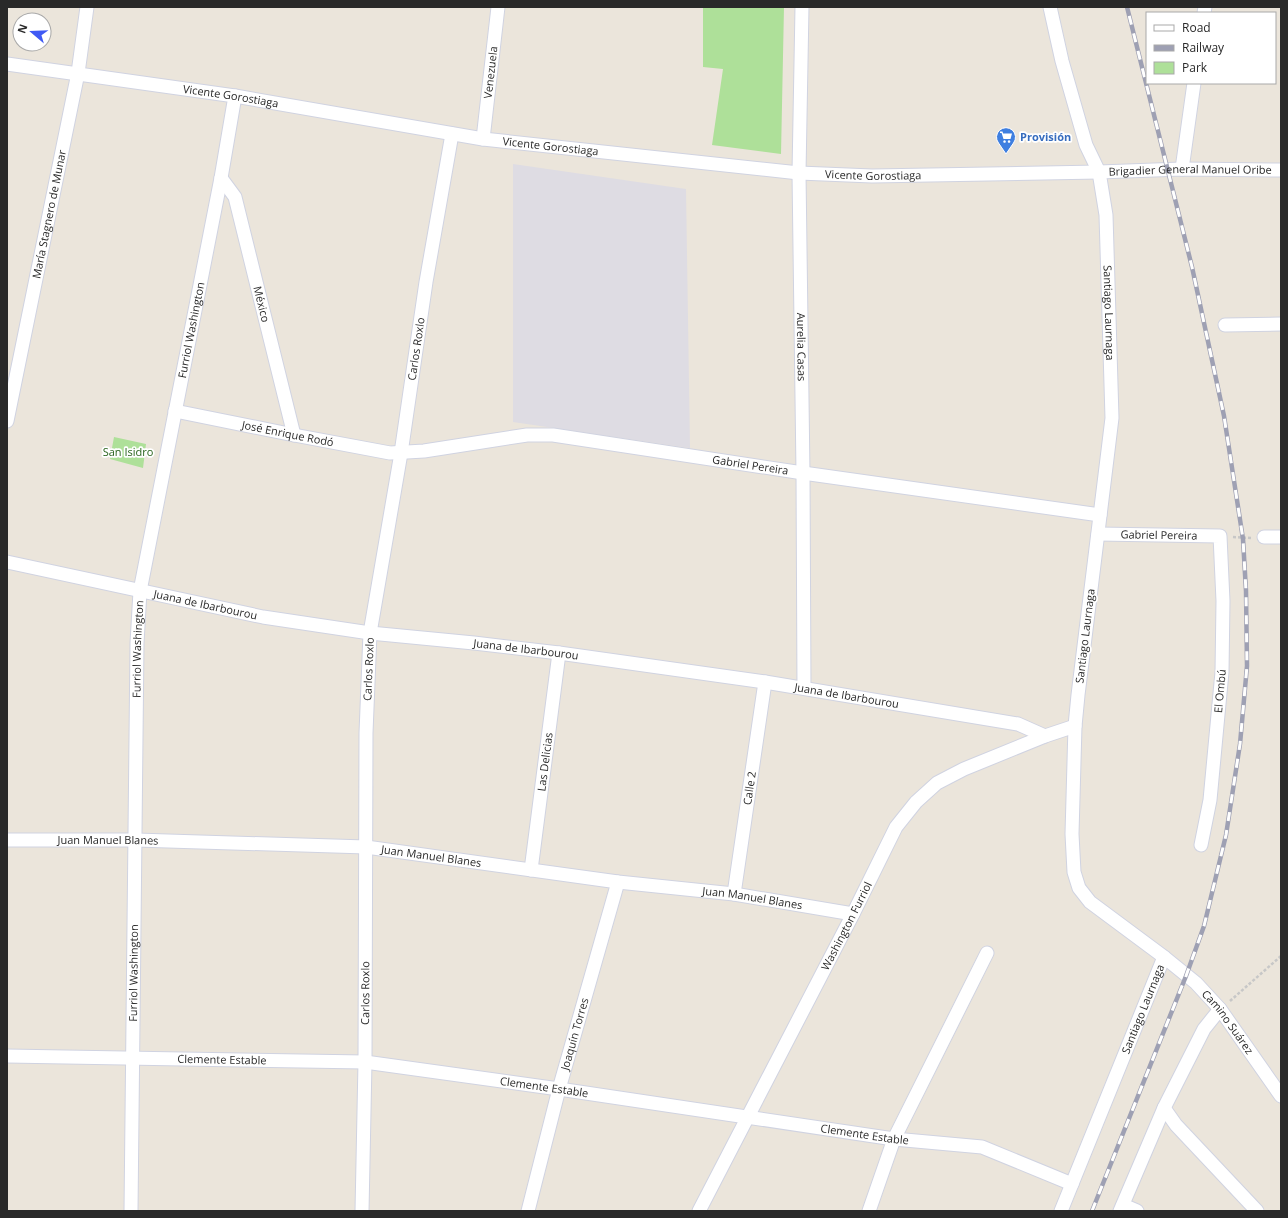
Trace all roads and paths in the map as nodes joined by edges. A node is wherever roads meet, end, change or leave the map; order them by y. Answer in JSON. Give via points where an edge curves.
{"nodes":[{"id":1,"x":87,"y":7,"type":"edge"},
{"id":2,"x":498,"y":7,"type":"edge"},
{"id":3,"x":802,"y":7,"type":"edge"},
{"id":4,"x":1050,"y":7,"type":"edge"},
{"id":5,"x":7,"y":64,"type":"edge"},
{"id":6,"x":78,"y":73,"type":"junction"},
{"id":7,"x":1194,"y":84,"type":"edge"},
{"id":8,"x":235,"y":96,"type":"junction"},
{"id":9,"x":452,"y":134,"type":"junction"},
{"id":10,"x":483,"y":138,"type":"junction"},
{"id":11,"x":1182,"y":169,"type":"junction"},
{"id":12,"x":1281,"y":170,"type":"edge"},
{"id":13,"x":1099,"y":172,"type":"junction"},
{"id":14,"x":799,"y":173,"type":"junction"},
{"id":15,"x":221,"y":178,"type":"junction"},
{"id":16,"x":1281,"y":324,"type":"edge"},
{"id":17,"x":1225,"y":325,"type":"dead end"},
{"id":18,"x":175,"y":411,"type":"junction"},
{"id":19,"x":7,"y":421,"type":"edge"},
{"id":20,"x":294,"y":436,"type":"junction"},
{"id":21,"x":401,"y":453,"type":"junction"},
{"id":22,"x":804,"y":473,"type":"junction"},
{"id":23,"x":1100,"y":515,"type":"junction"},
{"id":24,"x":1098,"y":534,"type":"junction"},
{"id":25,"x":1220,"y":536,"type":"junction"},
{"id":26,"x":1264,"y":537,"type":"joint"},
{"id":27,"x":1281,"y":537,"type":"edge"},
{"id":28,"x":7,"y":562,"type":"edge"},
{"id":29,"x":140,"y":591,"type":"junction"},
{"id":30,"x":370,"y":633,"type":"junction"},
{"id":31,"x":559,"y":653,"type":"junction"},
{"id":32,"x":765,"y":682,"type":"junction"},
{"id":33,"x":804,"y":688,"type":"junction"},
{"id":34,"x":1075,"y":726,"type":"junction"},
{"id":35,"x":1045,"y":736,"type":"junction"},
{"id":36,"x":7,"y":840,"type":"edge"},
{"id":37,"x":136,"y":840,"type":"junction"},
{"id":38,"x":1201,"y":845,"type":"dead end"},
{"id":39,"x":366,"y":847,"type":"junction"},
{"id":40,"x":531,"y":870,"type":"junction"},
{"id":41,"x":618,"y":882,"type":"junction"},
{"id":42,"x":734,"y":894,"type":"junction"},
{"id":43,"x":853,"y":914,"type":"junction"},
{"id":44,"x":986,"y":953,"type":"dead end"},
{"id":45,"x":1281,"y":956,"type":"edge"},
{"id":46,"x":1164,"y":957,"type":"junction"},
{"id":47,"x":1220,"y":1009,"type":"junction"},
{"id":48,"x":7,"y":1056,"type":"edge"},
{"id":49,"x":132,"y":1057,"type":"junction"},
{"id":50,"x":365,"y":1062,"type":"junction"},
{"id":51,"x":559,"y":1089,"type":"junction"},
{"id":52,"x":1281,"y":1096,"type":"edge"},
{"id":53,"x":1164,"y":1108,"type":"junction"},
{"id":54,"x":748,"y":1116,"type":"junction"},
{"id":55,"x":894,"y":1139,"type":"junction"},
{"id":56,"x":1072,"y":1184,"type":"junction"},
{"id":57,"x":1122,"y":1208,"type":"edge"},
{"id":58,"x":132,"y":1211,"type":"edge"},
{"id":59,"x":362,"y":1211,"type":"edge"},
{"id":60,"x":528,"y":1211,"type":"edge"},
{"id":61,"x":699,"y":1211,"type":"edge"},
{"id":62,"x":868,"y":1211,"type":"edge"},
{"id":63,"x":1061,"y":1211,"type":"edge"},
{"id":64,"x":1137,"y":1211,"type":"edge"},
{"id":65,"x":1257,"y":1211,"type":"edge"}],
"edges":[{"from":1,"to":6,"type":"street","name":"María Stagnero de Munar"},
{"from":2,"to":10,"type":"street","name":"Venezuela"},
{"from":3,"to":14,"type":"street","name":"Aurelia Casas"},
{"from":4,"to":13,"type":"street","name":"Santiago Laurnaga","via":[[1062,61],[1086,145]]},
{"from":5,"to":6,"type":"street","name":"Vicente Gorostiaga"},
{"from":6,"to":8,"type":"street","name":"Vicente Gorostiaga"},
{"from":6,"to":19,"type":"street","name":"María Stagnero de Munar"},
{"from":7,"to":11,"type":"street"},
{"from":8,"to":9,"type":"street","name":"Vicente Gorostiaga"},
{"from":8,"to":15,"type":"street","name":"Furriol Washington"},
{"from":9,"to":10,"type":"street","name":"Vicente Gorostiaga"},
{"from":9,"to":21,"type":"street","name":"Carlos Roxlo","via":[[426,282]]},
{"from":10,"to":14,"type":"street","name":"Vicente Gorostiaga"},
{"from":11,"to":12,"type":"street","name":"Brigadier General Manuel Oribe"},
{"from":11,"to":13,"type":"street","name":"Brigadier General Manuel Oribe"},
{"from":13,"to":14,"type":"street","name":"Vicente Gorostiaga","via":[[872,176]]},
{"from":13,"to":23,"type":"street","name":"Santiago Laurnaga","via":[[1106,215],[1112,418]]},
{"from":14,"to":22,"type":"street","name":"Aurelia Casas"},
{"from":15,"to":18,"type":"street","name":"Furriol Washington"},
{"from":15,"to":20,"type":"street","name":"México","via":[[235,197]]},
{"from":16,"to":17,"type":"street"},
{"from":18,"to":20,"type":"street","name":"José Enrique Rodó"},
{"from":18,"to":29,"type":"street","name":"Furriol Washington"},
{"from":20,"to":21,"type":"street","name":"José Enrique Rodó"},
{"from":21,"to":22,"type":"street","name":"Gabriel Pereira","via":[[527,435],[553,435]]},
{"from":21,"to":30,"type":"street","name":"Carlos Roxlo"},
{"from":22,"to":23,"type":"street","name":"Gabriel Pereira"},
{"from":22,"to":33,"type":"street","name":"Aurelia Casas"},
{"from":23,"to":24,"type":"street","name":"Santiago Laurnaga"},
{"from":24,"to":25,"type":"street","name":"Gabriel Pereira"},
{"from":24,"to":34,"type":"street","name":"Santiago Laurnaga"},
{"from":25,"to":26,"type":"path"},
{"from":25,"to":38,"type":"street","name":"El Ombú","via":[[1223,601],[1222,672],[1210,800]]},
{"from":26,"to":27,"type":"street"},
{"from":28,"to":29,"type":"street","name":"Juana de Ibarbourou"},
{"from":29,"to":30,"type":"street","name":"Juana de Ibarbourou","via":[[263,617]]},
{"from":29,"to":37,"type":"street","name":"Furriol Washington","via":[[137,643]]},
{"from":30,"to":31,"type":"street","name":"Juana de Ibarbourou"},
{"from":30,"to":39,"type":"street","name":"Carlos Roxlo","via":[[366,733]]},
{"from":31,"to":32,"type":"street","name":"Juana de Ibarbourou"},
{"from":31,"to":40,"type":"street","name":"Las Delicias"},
{"from":32,"to":33,"type":"street","name":"Juana de Ibarbourou"},
{"from":32,"to":42,"type":"street","name":"Calle 2"},
{"from":33,"to":35,"type":"street","name":"Juana de Ibarbourou","via":[[1018,724]]},
{"from":34,"to":35,"type":"street","name":"Washington Furriol"},
{"from":34,"to":46,"type":"street","name":"Santiago Laurnaga","via":[[1072,834],[1074,872],[1079,888],[1090,902]]},
{"from":35,"to":43,"type":"street","name":"Washington Furriol","via":[[964,769],[937,783],[916,802],[896,827]]},
{"from":36,"to":37,"type":"street","name":"Juan Manuel Blanes"},
{"from":37,"to":39,"type":"street","name":"Juan Manuel Blanes"},
{"from":37,"to":49,"type":"street","name":"Furriol Washington"},
{"from":39,"to":40,"type":"street","name":"Juan Manuel Blanes"},
{"from":39,"to":50,"type":"street","name":"Carlos Roxlo"},
{"from":40,"to":41,"type":"street","name":"Juan Manuel Blanes"},
{"from":41,"to":42,"type":"street","name":"Juan Manuel Blanes"},
{"from":41,"to":51,"type":"street","name":"Joaquín Torres"},
{"from":42,"to":43,"type":"street","name":"Juan Manuel Blanes"},
{"from":43,"to":54,"type":"street","name":"Washington Furriol"},
{"from":44,"to":55,"type":"street"},
{"from":45,"to":47,"type":"path"},
{"from":46,"to":47,"type":"street","name":"Camino Suárez","via":[[1196,983]]},
{"from":46,"to":56,"type":"street","name":"Santiago Laurnaga"},
{"from":47,"to":52,"type":"street","name":"Camino Suárez"},
{"from":47,"to":53,"type":"street","via":[[1204,1029]]},
{"from":48,"to":49,"type":"street","name":"Clemente Estable"},
{"from":49,"to":50,"type":"street","name":"Clemente Estable"},
{"from":49,"to":58,"type":"street","name":"Furriol Washington"},
{"from":50,"to":51,"type":"street","name":"Clemente Estable"},
{"from":50,"to":59,"type":"street","name":"Carlos Roxlo"},
{"from":51,"to":54,"type":"street","name":"Clemente Estable"},
{"from":51,"to":60,"type":"street","name":"Joaquín Torres"},
{"from":53,"to":57,"type":"street"},
{"from":53,"to":65,"type":"street","via":[[1176,1125]]},
{"from":54,"to":55,"type":"street","name":"Clemente Estable"},
{"from":54,"to":61,"type":"street","name":"Washington Furriol"},
{"from":55,"to":56,"type":"street","name":"Clemente Estable","via":[[982,1147]]},
{"from":55,"to":62,"type":"street"},
{"from":56,"to":63,"type":"street","name":"Santiago Laurnaga"},
{"from":57,"to":64,"type":"street"}]}
